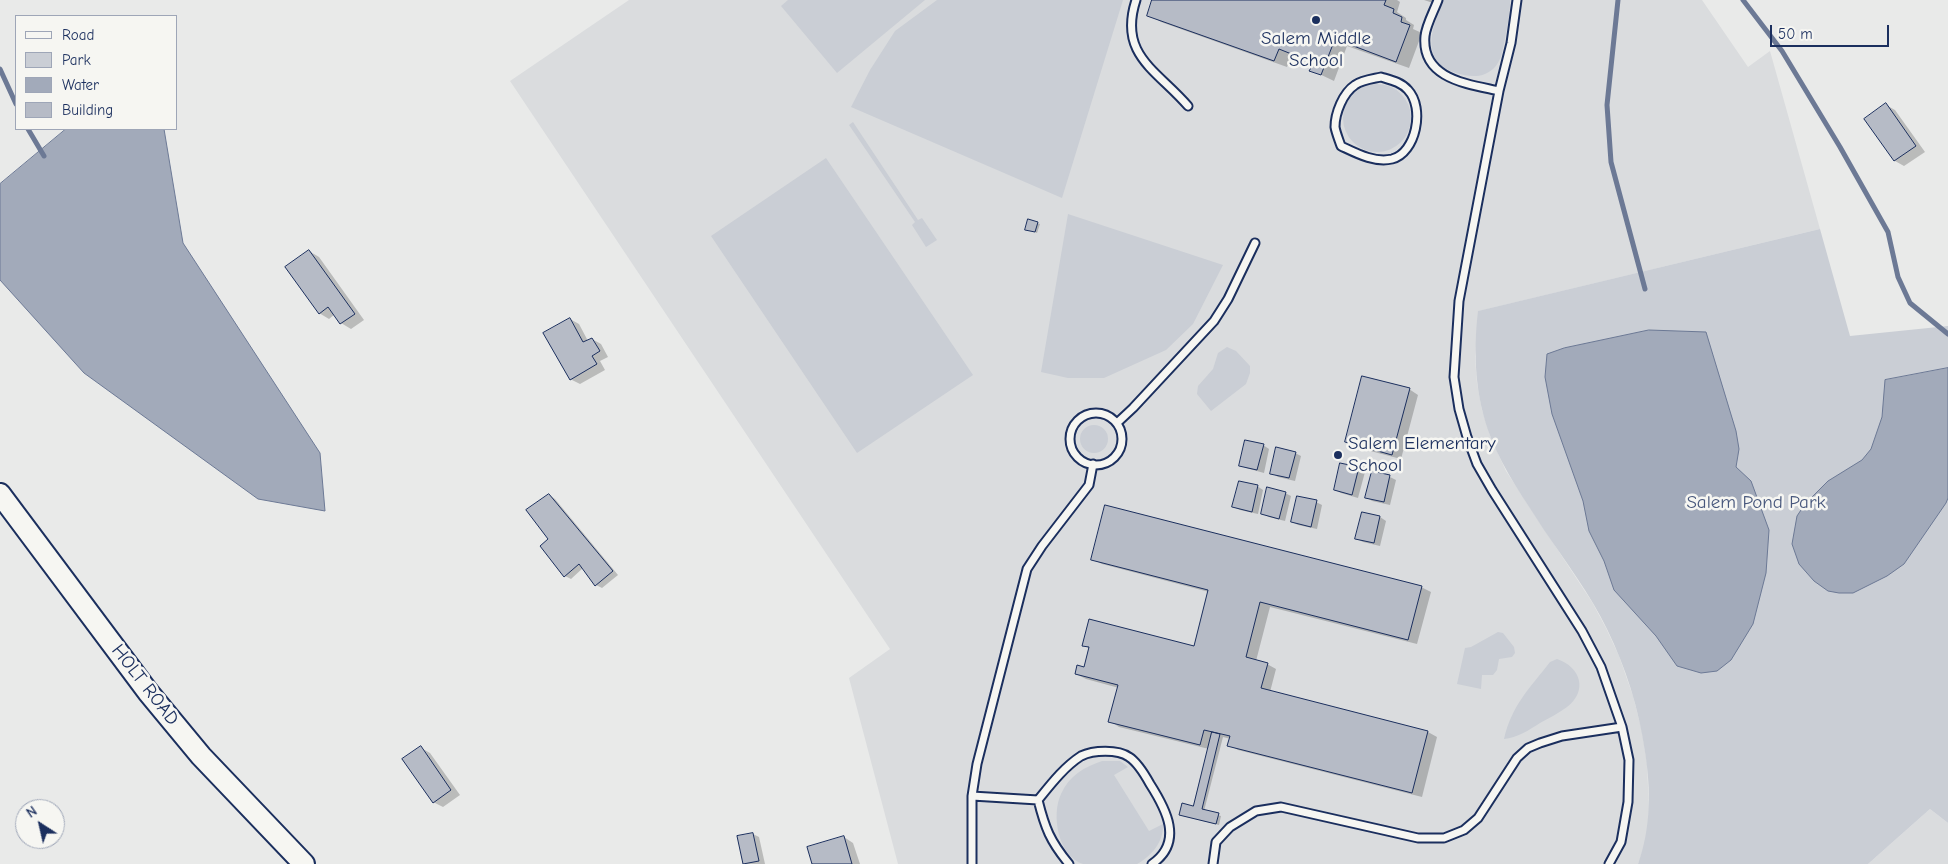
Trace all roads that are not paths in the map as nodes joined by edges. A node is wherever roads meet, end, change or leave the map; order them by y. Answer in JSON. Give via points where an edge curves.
{"nodes":[{"id":1,"x":1136,"y":0,"type":"edge"},
{"id":2,"x":1438,"y":0,"type":"edge"},
{"id":3,"x":1517,"y":0,"type":"edge"},
{"id":4,"x":1499,"y":92,"type":"junction"},
{"id":5,"x":1188,"y":106,"type":"dead end"},
{"id":6,"x":1340,"y":146,"type":"joint"},
{"id":7,"x":1255,"y":243,"type":"dead end"},
{"id":8,"x":1117,"y":423,"type":"junction"},
{"id":9,"x":1093,"y":464,"type":"junction"},
{"id":10,"x":0,"y":494,"type":"edge"},
{"id":11,"x":1622,"y":728,"type":"junction"},
{"id":12,"x":972,"y":796,"type":"junction"},
{"id":13,"x":1038,"y":800,"type":"junction"},
{"id":14,"x":304,"y":864,"type":"edge"},
{"id":15,"x":972,"y":864,"type":"edge"},
{"id":16,"x":1069,"y":864,"type":"edge"},
{"id":17,"x":1152,"y":864,"type":"edge"},
{"id":18,"x":1214,"y":864,"type":"edge"},
{"id":19,"x":1610,"y":864,"type":"edge"}],
"edges":[{"from":1,"to":5,"type":"lane","via":[[1131,23],[1135,49]]},
{"from":2,"to":4,"type":"lane","via":[[1425,36],[1426,53],[1434,67],[1445,76]]},
{"from":3,"to":4,"type":"lane"},
{"from":4,"to":11,"type":"lane","via":[[1459,301],[1454,377],[1459,409],[1478,464],[1492,490],[1582,631],[1600,667]]},
{"from":6,"to":6,"type":"lane","via":[[1335,127],[1338,109],[1353,86],[1381,77],[1396,81],[1409,91],[1418,121],[1414,138],[1399,156],[1373,159]]},
{"from":7,"to":8,"type":"lane","via":[[1214,321]]},
{"from":8,"to":9,"type":"lane","via":[[1121,433],[1120,448],[1109,461]]},
{"from":8,"to":9,"type":"lane","via":[[1103,414],[1094,413],[1079,419],[1074,426],[1070,442],[1073,450],[1078,457]]},
{"from":9,"to":12,"type":"lane","via":[[1089,485],[1027,568],[977,764]]},
{"from":10,"to":14,"type":"street","name":"HOLT ROAD","via":[[148,692],[201,756]]},
{"from":11,"to":18,"type":"lane","via":[[1562,736],[1528,748],[1478,818],[1464,830],[1444,838],[1418,838],[1282,806],[1256,812],[1230,827],[1216,842]]},
{"from":11,"to":19,"type":"lane","via":[[1629,760],[1628,802],[1621,842]]},
{"from":12,"to":13,"type":"lane"},
{"from":12,"to":15,"type":"lane"},
{"from":13,"to":16,"type":"lane","via":[[1045,829]]},
{"from":13,"to":17,"type":"lane","via":[[1060,774],[1083,755],[1110,750],[1129,757],[1160,799],[1171,831],[1166,848]]}]}
